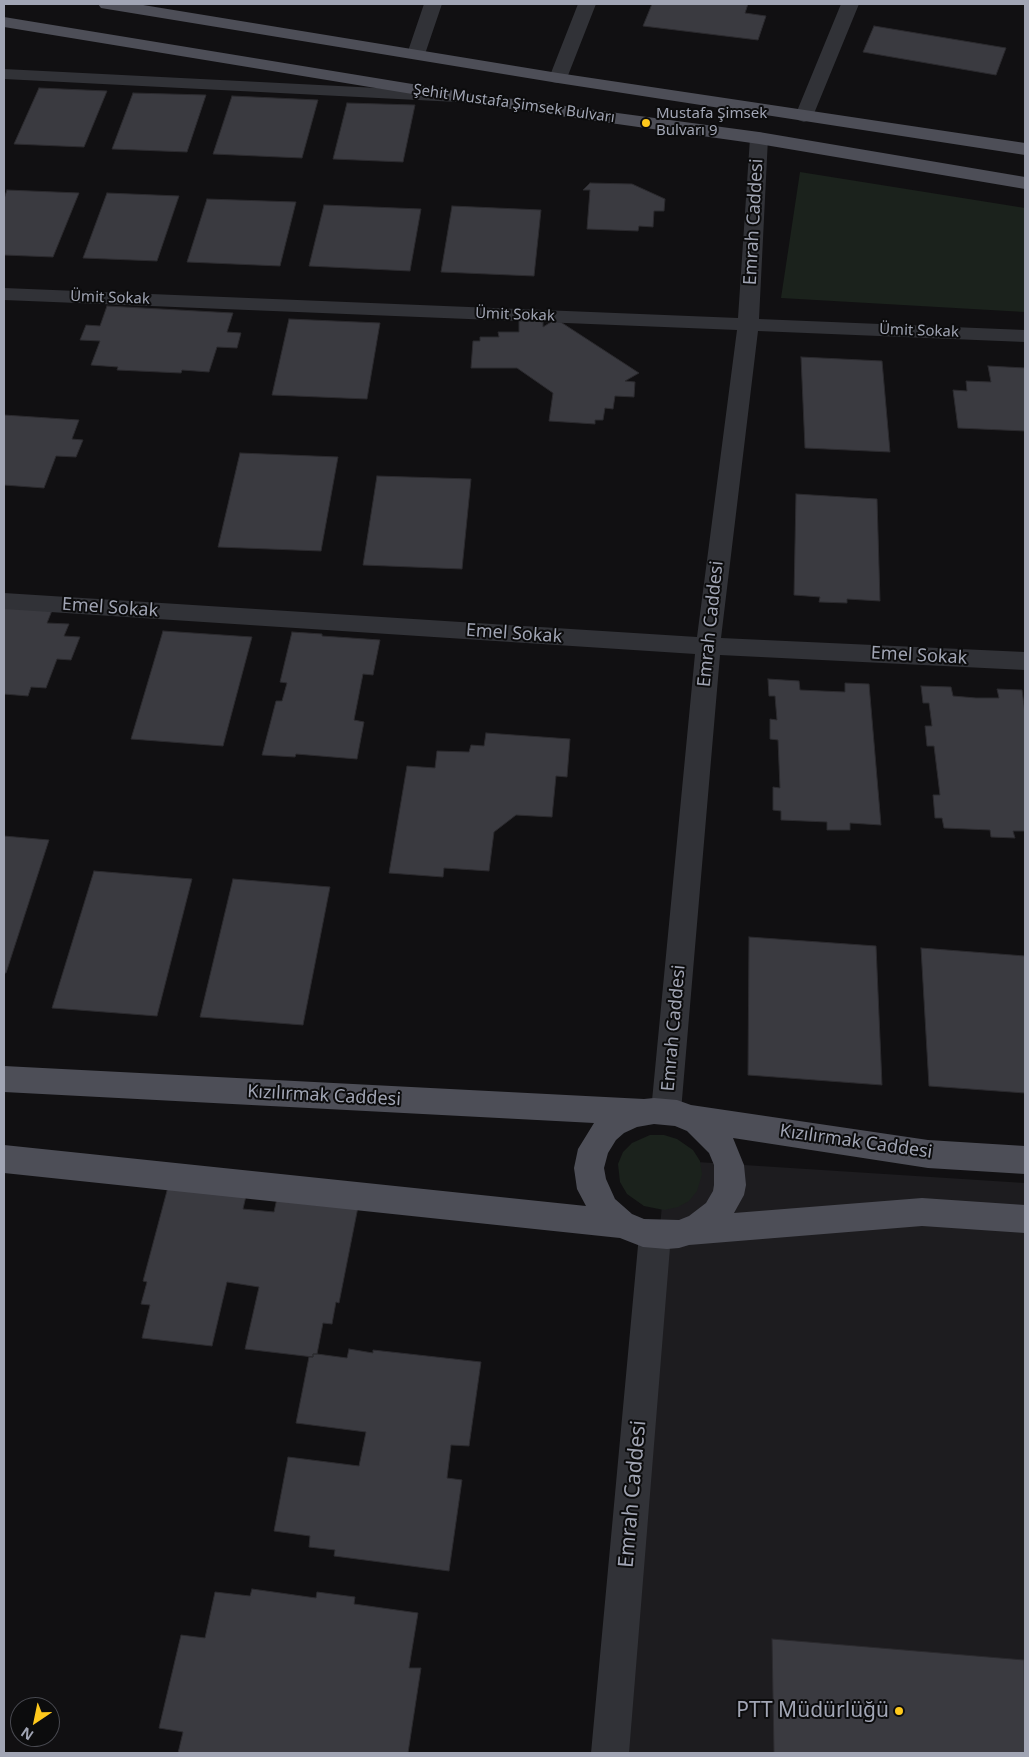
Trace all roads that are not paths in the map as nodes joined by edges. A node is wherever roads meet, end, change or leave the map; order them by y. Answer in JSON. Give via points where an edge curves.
{"nodes":[{"id":1,"x":108,"y":4,"type":"edge"},
{"id":2,"x":433,"y":4,"type":"edge"},
{"id":3,"x":587,"y":4,"type":"edge"},
{"id":4,"x":850,"y":4,"type":"edge"},
{"id":5,"x":4,"y":22,"type":"edge"},
{"id":6,"x":416,"y":54,"type":"junction"},
{"id":7,"x":4,"y":74,"type":"edge"},
{"id":8,"x":558,"y":78,"type":"junction"},
{"id":9,"x":461,"y":97,"type":"junction"},
{"id":10,"x":804,"y":116,"type":"junction"},
{"id":11,"x":759,"y":138,"type":"junction"},
{"id":12,"x":1025,"y":149,"type":"edge"},
{"id":13,"x":1025,"y":183,"type":"edge"},
{"id":14,"x":4,"y":294,"type":"edge"},
{"id":15,"x":748,"y":324,"type":"junction"},
{"id":16,"x":1025,"y":336,"type":"edge"},
{"id":17,"x":4,"y":601,"type":"edge"},
{"id":18,"x":708,"y":646,"type":"junction"},
{"id":19,"x":1025,"y":661,"type":"edge"},
{"id":20,"x":4,"y":1079,"type":"edge"},
{"id":21,"x":666,"y":1113,"type":"junction"},
{"id":22,"x":4,"y":1159,"type":"edge"},
{"id":23,"x":1025,"y":1160,"type":"edge"},
{"id":24,"x":1025,"y":1219,"type":"edge"},
{"id":25,"x":621,"y":1224,"type":"junction"},
{"id":26,"x":690,"y":1231,"type":"junction"},
{"id":27,"x":655,"y":1235,"type":"junction"},
{"id":28,"x":610,"y":1753,"type":"edge"}],
"edges":[{"from":1,"to":6,"type":"main road","name":"Şehit Mustafa Şimsek Bulvarı"},
{"from":2,"to":6,"type":"street"},
{"from":3,"to":8,"type":"street"},
{"from":4,"to":10,"type":"street"},
{"from":5,"to":9,"type":"main road","name":"Şehit Mustafa Şimsek Bulvarı"},
{"from":6,"to":8,"type":"main road","name":"Şehit Mustafa Şimsek Bulvarı"},
{"from":7,"to":9,"type":"street"},
{"from":8,"to":10,"type":"main road","name":"Şehit Mustafa Şimsek Bulvarı"},
{"from":9,"to":11,"type":"main road","name":"Şehit Mustafa Şimsek Bulvarı"},
{"from":10,"to":12,"type":"main road","name":"Şehit Mustafa Şimsek Bulvarı"},
{"from":11,"to":13,"type":"main road","name":"Şehit Mustafa Şimsek Bulvarı"},
{"from":11,"to":15,"type":"street","name":"Emrah Caddesi"},
{"from":14,"to":15,"type":"street","name":"Ümit Sokak"},
{"from":15,"to":16,"type":"street","name":"Ümit Sokak"},
{"from":15,"to":18,"type":"street","name":"Emrah Caddesi"},
{"from":17,"to":18,"type":"street","name":"Emel Sokak"},
{"from":18,"to":19,"type":"street","name":"Emel Sokak"},
{"from":18,"to":21,"type":"street","name":"Emrah Caddesi"},
{"from":20,"to":21,"type":"main road","name":"Kızılırmak Caddesi"},
{"from":21,"to":23,"type":"main road","name":"Kızılırmak Caddesi","via":[[928,1154]]},
{"from":21,"to":25,"type":"main road","via":[[633,1114],[613,1124],[599,1139],[589,1168],[593,1189],[604,1209]]},
{"from":21,"to":26,"type":"main road","via":[[707,1129],[721,1145],[729,1165],[728,1195],[717,1213]]},
{"from":22,"to":25,"type":"main road"},
{"from":24,"to":26,"type":"main road","via":[[922,1212]]},
{"from":25,"to":27,"type":"main road"},
{"from":26,"to":27,"type":"main road"},
{"from":27,"to":28,"type":"street","name":"Emrah Caddesi"}]}
